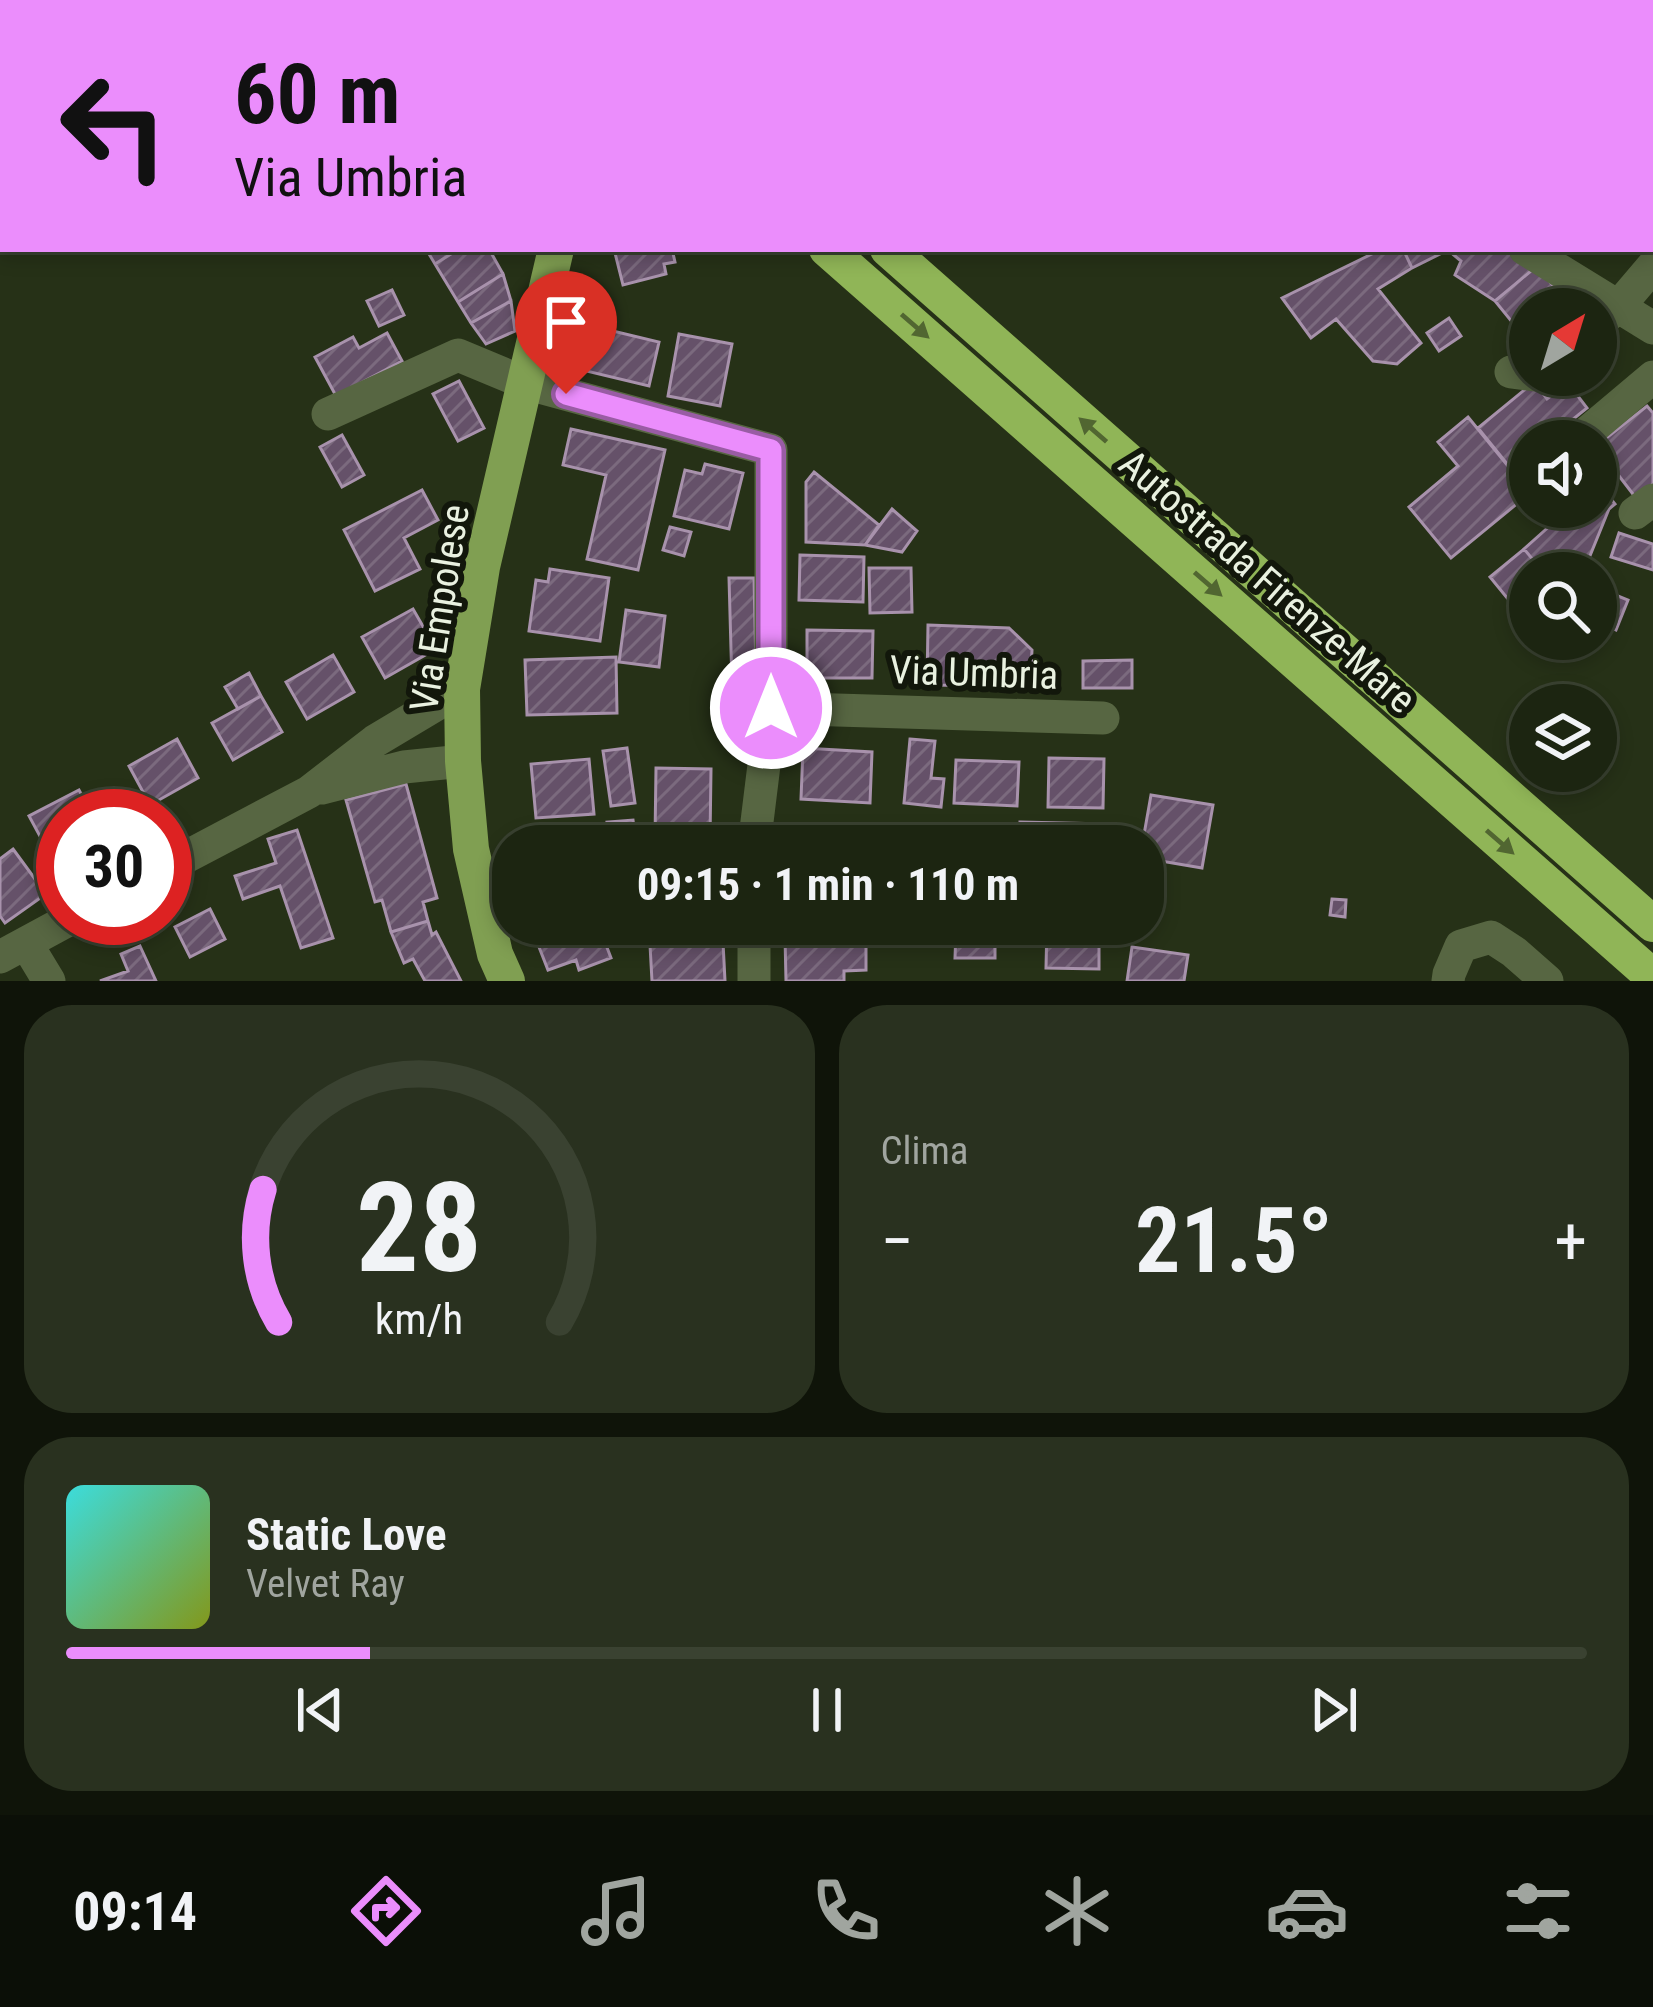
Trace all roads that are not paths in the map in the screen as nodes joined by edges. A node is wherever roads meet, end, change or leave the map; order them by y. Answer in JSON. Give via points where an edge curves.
{"nodes":[{"id":1,"x":555,"y":252,"type":"edge"},
{"id":2,"x":830,"y":252,"type":"edge"},
{"id":3,"x":891,"y":252,"type":"edge"},
{"id":4,"x":1529,"y":252,"type":"edge"},
{"id":5,"x":1653,"y":266,"type":"edge"},
{"id":6,"x":1574,"y":288,"type":"edge"},
{"id":7,"x":1617,"y":305,"type":"edge"},
{"id":8,"x":1617,"y":318,"type":"edge"},
{"id":9,"x":1653,"y":328,"type":"edge"},
{"id":10,"x":1653,"y":377,"type":"edge"},
{"id":11,"x":525,"y":383,"type":"junction"},
{"id":12,"x":328,"y":415,"type":"dead end"},
{"id":13,"x":1602,"y":420,"type":"edge"},
{"id":14,"x":461,"y":689,"type":"junction"},
{"id":15,"x":771,"y":708,"type":"junction"},
{"id":16,"x":1103,"y":718,"type":"dead end"},
{"id":17,"x":463,"y":761,"type":"junction"},
{"id":18,"x":309,"y":792,"type":"junction"},
{"id":19,"x":757,"y":825,"type":"edge"},
{"id":20,"x":192,"y":854,"type":"edge"},
{"id":21,"x":1653,"y":924,"type":"edge"},
{"id":22,"x":754,"y":945,"type":"edge"},
{"id":23,"x":13,"y":950,"type":"edge"},
{"id":24,"x":1653,"y":977,"type":"edge"},
{"id":25,"x":49,"y":981,"type":"edge"},
{"id":26,"x":507,"y":981,"type":"edge"},
{"id":27,"x":754,"y":981,"type":"edge"},
{"id":28,"x":1448,"y":981,"type":"edge"},
{"id":29,"x":1547,"y":981,"type":"edge"}],
"edges":[{"from":1,"to":11,"type":"main road","name":"Via Empolese"},
{"from":2,"to":24,"type":"highway","name":"Autostrada Firenze-Mare","one_way":true},
{"from":21,"to":3,"type":"highway","name":"Autostrada Firenze-Mare","one_way":true},
{"from":4,"to":6,"type":"street"},
{"from":5,"to":7,"type":"street"},
{"from":8,"to":9,"type":"street"},
{"from":10,"to":13,"type":"street"},
{"from":11,"to":12,"type":"street","via":[[458,355]]},
{"from":11,"to":14,"type":"main road","name":"Via Empolese"},
{"from":11,"to":15,"type":"street","via":[[771,450]]},
{"from":14,"to":17,"type":"main road","name":"Via Empolese"},
{"from":14,"to":18,"type":"street"},
{"from":15,"to":16,"type":"street","name":"Via Umbria"},
{"from":15,"to":19,"type":"street"},
{"from":17,"to":18,"type":"street"},
{"from":17,"to":26,"type":"main road","name":"Via Empolese","via":[[471,849]]},
{"from":18,"to":20,"type":"street"},
{"from":22,"to":27,"type":"street"},
{"from":23,"to":25,"type":"street"},
{"from":28,"to":29,"type":"street","via":[[1461,946],[1491,937]]}]}
